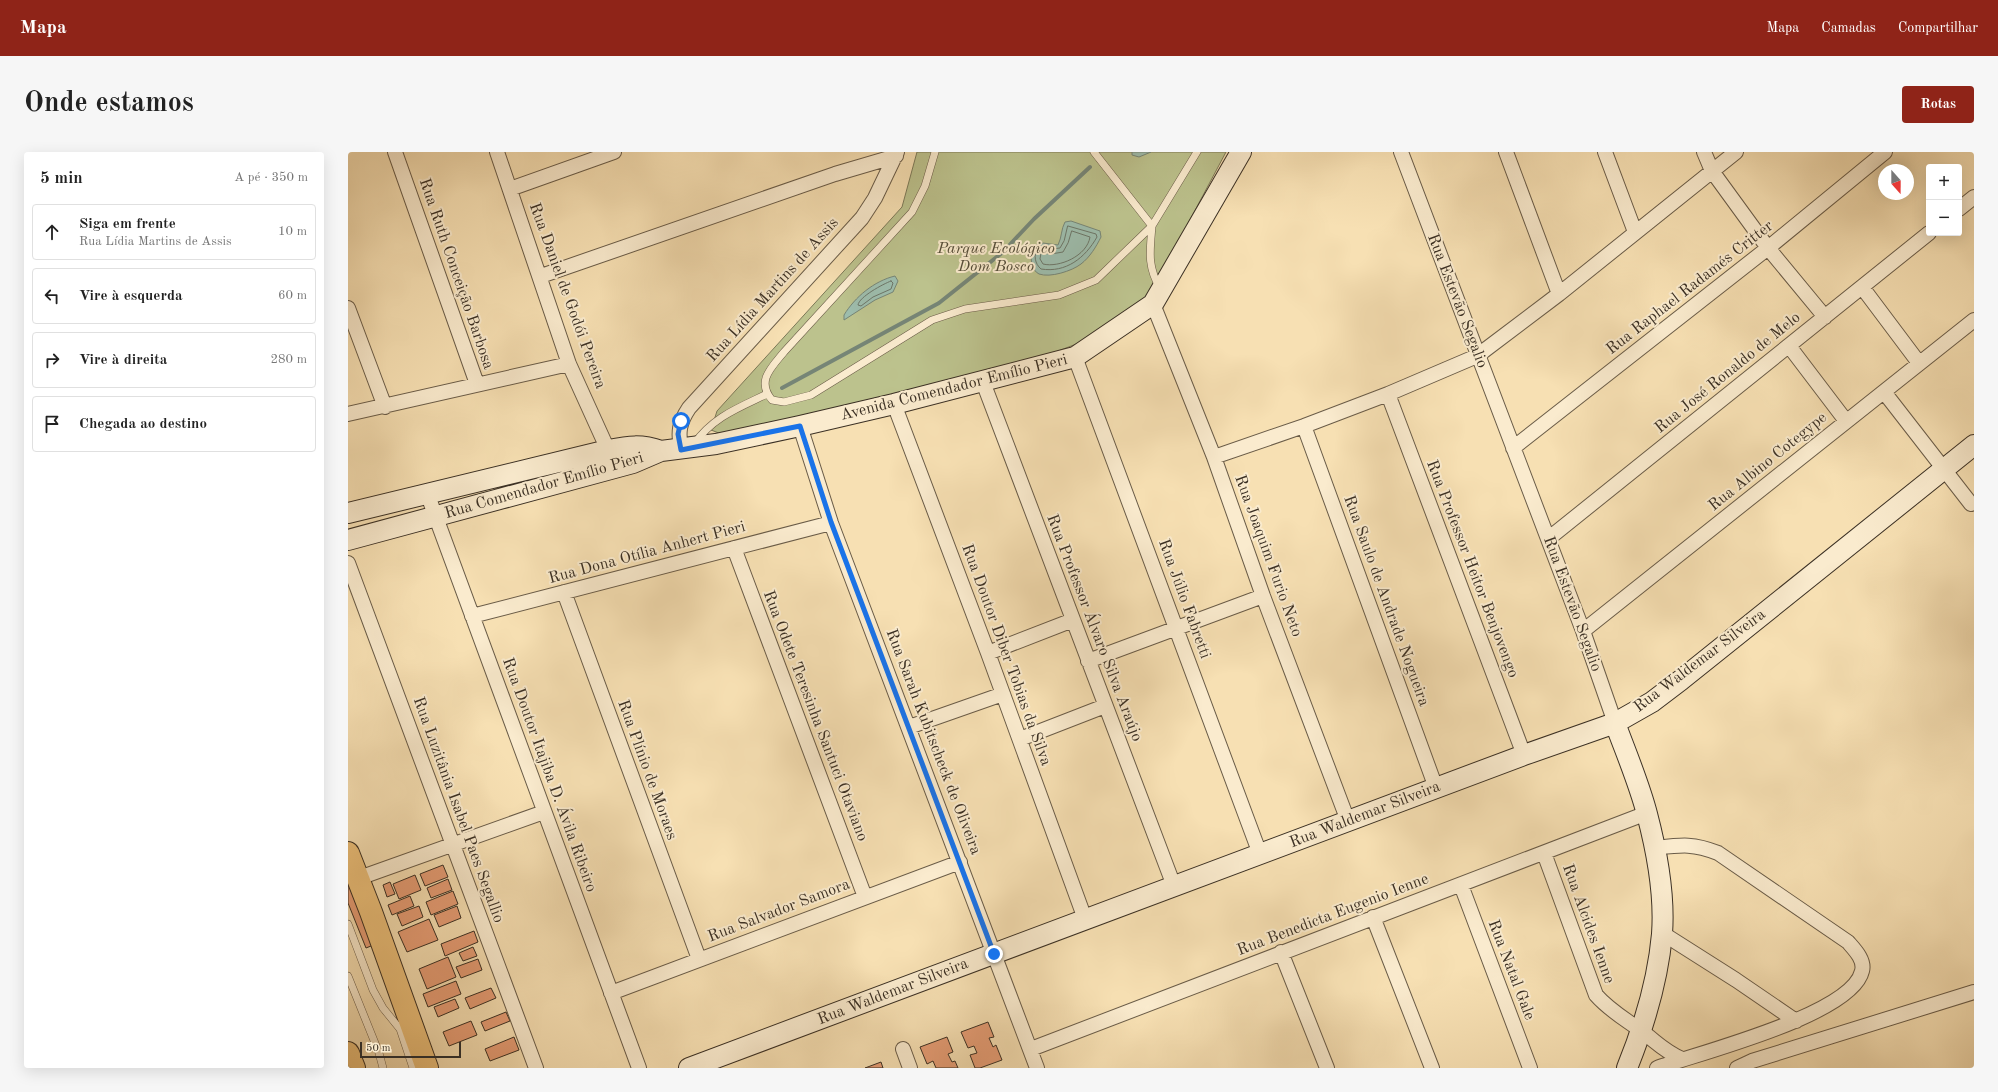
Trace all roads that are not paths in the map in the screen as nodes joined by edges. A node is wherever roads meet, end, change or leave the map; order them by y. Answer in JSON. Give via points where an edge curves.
{"nodes":[{"id":1,"x":396,"y":152,"type":"edge"},
{"id":2,"x":497,"y":152,"type":"edge"},
{"id":3,"x":614,"y":152,"type":"edge"},
{"id":4,"x":935,"y":152,"type":"edge"},
{"id":5,"x":1094,"y":152,"type":"edge"},
{"id":6,"x":1197,"y":152,"type":"edge"},
{"id":7,"x":1242,"y":152,"type":"edge"},
{"id":8,"x":1401,"y":152,"type":"edge"},
{"id":9,"x":1506,"y":152,"type":"edge"},
{"id":10,"x":1605,"y":152,"type":"edge"},
{"id":11,"x":1704,"y":152,"type":"edge"},
{"id":12,"x":1736,"y":152,"type":"edge"},
{"id":13,"x":1885,"y":152,"type":"edge"},
{"id":14,"x":896,"y":154,"type":"edge"},
{"id":15,"x":1712,"y":171,"type":"junction"},
{"id":16,"x":510,"y":188,"type":"junction"},
{"id":17,"x":1974,"y":197,"type":"edge"},
{"id":18,"x":1962,"y":207,"type":"edge"},
{"id":19,"x":1152,"y":226,"type":"junction"},
{"id":20,"x":1635,"y":232,"type":"junction"},
{"id":21,"x":1926,"y":235,"type":"edge"},
{"id":22,"x":1768,"y":248,"type":"junction"},
{"id":23,"x":541,"y":276,"type":"junction"},
{"id":24,"x":1862,"y":287,"type":"junction"},
{"id":25,"x":1559,"y":294,"type":"junction"},
{"id":26,"x":1157,"y":297,"type":"junction"},
{"id":27,"x":348,"y":308,"type":"edge"},
{"id":28,"x":1825,"y":317,"type":"junction"},
{"id":29,"x":1974,"y":320,"type":"edge"},
{"id":30,"x":1789,"y":346,"type":"junction"},
{"id":31,"x":1477,"y":356,"type":"junction"},
{"id":32,"x":1075,"y":357,"type":"junction"},
{"id":33,"x":1919,"y":363,"type":"junction"},
{"id":34,"x":569,"y":364,"type":"junction"},
{"id":35,"x":983,"y":382,"type":"junction"},
{"id":36,"x":477,"y":384,"type":"junction"},
{"id":37,"x":1884,"y":392,"type":"junction"},
{"id":38,"x":766,"y":394,"type":"junction"},
{"id":39,"x":1388,"y":394,"type":"junction"},
{"id":40,"x":894,"y":404,"type":"junction"},
{"id":41,"x":385,"y":407,"type":"junction"},
{"id":42,"x":348,"y":414,"type":"edge"},
{"id":43,"x":1846,"y":421,"type":"junction"},
{"id":44,"x":800,"y":426,"type":"junction"},
{"id":45,"x":1304,"y":426,"type":"junction"},
{"id":46,"x":1974,"y":445,"type":"edge"},
{"id":47,"x":1514,"y":448,"type":"junction"},
{"id":48,"x":686,"y":449,"type":"junction"},
{"id":49,"x":608,"y":450,"type":"junction"},
{"id":50,"x":661,"y":451,"type":"junction"},
{"id":51,"x":1214,"y":457,"type":"junction"},
{"id":52,"x":1944,"y":469,"type":"junction"},
{"id":53,"x":427,"y":494,"type":"junction"},
{"id":54,"x":1971,"y":504,"type":"dead end"},
{"id":55,"x":348,"y":513,"type":"edge"},
{"id":56,"x":435,"y":517,"type":"junction"},
{"id":57,"x":831,"y":522,"type":"junction"},
{"id":58,"x":1548,"y":539,"type":"junction"},
{"id":59,"x":348,"y":540,"type":"edge"},
{"id":60,"x":734,"y":548,"type":"junction"},
{"id":61,"x":348,"y":563,"type":"edge"},
{"id":62,"x":564,"y":592,"type":"junction"},
{"id":63,"x":1263,"y":596,"type":"junction"},
{"id":64,"x":472,"y":616,"type":"junction"},
{"id":65,"x":1073,"y":620,"type":"junction"},
{"id":66,"x":1177,"y":629,"type":"junction"},
{"id":67,"x":1583,"y":631,"type":"junction"},
{"id":68,"x":988,"y":653,"type":"junction"},
{"id":69,"x":1088,"y":661,"type":"junction"},
{"id":70,"x":1003,"y":694,"type":"junction"},
{"id":71,"x":1105,"y":706,"type":"junction"},
{"id":72,"x":1615,"y":723,"type":"junction"},
{"id":73,"x":909,"y":727,"type":"junction"},
{"id":74,"x":1020,"y":739,"type":"junction"},
{"id":75,"x":1524,"y":755,"type":"junction"},
{"id":76,"x":1436,"y":788,"type":"junction"},
{"id":77,"x":544,"y":812,"type":"junction"},
{"id":78,"x":1647,"y":813,"type":"junction"},
{"id":79,"x":1348,"y":821,"type":"junction"},
{"id":80,"x":453,"y":844,"type":"junction"},
{"id":81,"x":1655,"y":848,"type":"junction"},
{"id":82,"x":348,"y":853,"type":"edge"},
{"id":83,"x":1544,"y":853,"type":"junction"},
{"id":84,"x":1260,"y":854,"type":"junction"},
{"id":85,"x":960,"y":862,"type":"junction"},
{"id":86,"x":359,"y":878,"type":"junction"},
{"id":87,"x":1461,"y":885,"type":"junction"},
{"id":88,"x":1174,"y":886,"type":"junction"},
{"id":89,"x":865,"y":897,"type":"junction"},
{"id":90,"x":1374,"y":918,"type":"junction"},
{"id":91,"x":1085,"y":919,"type":"junction"},
{"id":92,"x":348,"y":924,"type":"edge"},
{"id":93,"x":1662,"y":933,"type":"junction"},
{"id":94,"x":1281,"y":952,"type":"junction"},
{"id":95,"x":994,"y":954,"type":"junction"},
{"id":96,"x":699,"y":959,"type":"junction"},
{"id":97,"x":348,"y":976,"type":"edge"},
{"id":98,"x":1974,"y":992,"type":"edge"},
{"id":99,"x":611,"y":993,"type":"junction"},
{"id":100,"x":1796,"y":1021,"type":"junction"},
{"id":101,"x":1642,"y":1031,"type":"junction"},
{"id":102,"x":903,"y":1049,"type":"dead end"},
{"id":103,"x":1031,"y":1049,"type":"junction"},
{"id":104,"x":348,"y":1053,"type":"edge"},
{"id":105,"x":1682,"y":1059,"type":"junction"},
{"id":106,"x":354,"y":1068,"type":"edge"},
{"id":107,"x":383,"y":1068,"type":"edge"},
{"id":108,"x":413,"y":1068,"type":"edge"},
{"id":109,"x":427,"y":1068,"type":"edge"},
{"id":110,"x":536,"y":1068,"type":"edge"},
{"id":111,"x":639,"y":1068,"type":"edge"},
{"id":112,"x":689,"y":1068,"type":"edge"},
{"id":113,"x":910,"y":1068,"type":"edge"},
{"id":114,"x":1038,"y":1068,"type":"edge"},
{"id":115,"x":1327,"y":1068,"type":"edge"},
{"id":116,"x":1432,"y":1068,"type":"edge"},
{"id":117,"x":1530,"y":1068,"type":"edge"},
{"id":118,"x":1627,"y":1068,"type":"edge"},
{"id":119,"x":1657,"y":1068,"type":"edge"},
{"id":120,"x":1737,"y":1068,"type":"edge"}],
"edges":[{"from":1,"to":36,"type":"street","name":"Rua Ruth Conceição Barbosa"},
{"from":2,"to":16,"type":"street","name":"Rua Daniel de Godói Pereira"},
{"from":3,"to":16,"type":"street"},
{"from":4,"to":38,"type":"lane","via":[[926,186],[912,212],[771,368],[767,373]]},
{"from":5,"to":19,"type":"lane"},
{"from":6,"to":19,"type":"lane"},
{"from":7,"to":26,"type":"street","name":"Avenida Comendador Emílio Pieri"},
{"from":8,"to":31,"type":"street","name":"Rua Estevão Segalio"},
{"from":9,"to":25,"type":"street"},
{"from":10,"to":20,"type":"street"},
{"from":11,"to":15,"type":"street"},
{"from":12,"to":15,"type":"street"},
{"from":13,"to":22,"type":"street","name":"Rua Raphael Radamés Critter"},
{"from":14,"to":23,"type":"street"},
{"from":14,"to":48,"type":"street","name":"Rua Lídia Martins de Assis","via":[[862,218],[689,408],[681,421],[678,434]]},
{"from":15,"to":20,"type":"street"},
{"from":15,"to":22,"type":"street"},
{"from":16,"to":23,"type":"street","name":"Rua Daniel de Godói Pereira"},
{"from":17,"to":18,"type":"street"},
{"from":19,"to":26,"type":"lane","via":[[1149,263]]},
{"from":19,"to":38,"type":"lane","via":[[1096,280],[1059,295],[965,309],[932,320],[811,395],[784,402],[772,400]]},
{"from":20,"to":25,"type":"street"},
{"from":21,"to":24,"type":"street","name":"Rua José Ronaldo de Melo"},
{"from":22,"to":28,"type":"street"},
{"from":22,"to":47,"type":"street","name":"Rua Raphael Radamés Critter"},
{"from":23,"to":34,"type":"street","name":"Rua Daniel de Godói Pereira"},
{"from":24,"to":28,"type":"street","name":"Rua José Ronaldo de Melo"},
{"from":24,"to":33,"type":"street"},
{"from":25,"to":31,"type":"street"},
{"from":26,"to":32,"type":"street","name":"Avenida Comendador Emílio Pieri"},
{"from":26,"to":51,"type":"street","name":"Rua Joaquim Furio Neto"},
{"from":27,"to":41,"type":"street"},
{"from":28,"to":30,"type":"street","name":"Rua José Ronaldo de Melo"},
{"from":29,"to":33,"type":"street","name":"Rua Albino Cotegype"},
{"from":30,"to":43,"type":"street"},
{"from":30,"to":58,"type":"street","name":"Rua José Ronaldo de Melo"},
{"from":31,"to":39,"type":"street"},
{"from":31,"to":47,"type":"street","name":"Rua Estevão Segalio"},
{"from":32,"to":35,"type":"street","name":"Avenida Comendador Emílio Pieri"},
{"from":32,"to":66,"type":"street","name":"Rua Júlio Fabretti"},
{"from":33,"to":37,"type":"street","name":"Rua Albino Cotegype"},
{"from":34,"to":36,"type":"street"},
{"from":34,"to":49,"type":"street","name":"Rua Daniel de Godói Pereira"},
{"from":35,"to":40,"type":"street","name":"Avenida Comendador Emílio Pieri"},
{"from":35,"to":65,"type":"street","name":"Rua Professor Álvaro Silva Araújo"},
{"from":36,"to":41,"type":"street"},
{"from":37,"to":43,"type":"street","name":"Rua Albino Cotegype"},
{"from":37,"to":52,"type":"street"},
{"from":38,"to":48,"type":"lane","via":[[720,417]]},
{"from":39,"to":45,"type":"street"},
{"from":39,"to":75,"type":"street","name":"Rua Professor Heitor Benjovengo"},
{"from":40,"to":44,"type":"street","name":"Avenida Comendador Emílio Pieri"},
{"from":40,"to":68,"type":"street","name":"Rua Doutor Diber Tobias da Silva"},
{"from":41,"to":42,"type":"street"},
{"from":43,"to":67,"type":"street","name":"Rua Albino Cotegype"},
{"from":44,"to":48,"type":"street","name":"Avenida Comendador Emílio Pieri"},
{"from":44,"to":57,"type":"street","name":"Rua Sarah Kubitscheck de Oliveira"},
{"from":45,"to":51,"type":"street"},
{"from":45,"to":76,"type":"street","name":"Rua Saulo de Andrade Nogueira"},
{"from":46,"to":52,"type":"street","name":"Rua Waldemar Silveira"},
{"from":47,"to":58,"type":"street","name":"Rua Estevão Segalio"},
{"from":48,"to":50,"type":"street","name":"Avenida Comendador Emílio Pieri"},
{"from":49,"to":50,"type":"street","name":"Rua Comendador Emílio Pieri","via":[[645,446]]},
{"from":49,"to":53,"type":"street","name":"Rua Comendador Emílio Pieri"},
{"from":50,"to":56,"type":"street","name":"Rua Comendador Emílio Pieri","via":[[633,463]]},
{"from":51,"to":63,"type":"street","name":"Rua Joaquim Furio Neto"},
{"from":52,"to":54,"type":"street"},
{"from":52,"to":72,"type":"street","name":"Rua Waldemar Silveira","via":[[1681,680],[1652,702]]},
{"from":53,"to":55,"type":"street","name":"Rua Comendador Emílio Pieri"},
{"from":53,"to":56,"type":"street","name":"Rua Doutor Itajiba D. Ávila Ribeiro"},
{"from":56,"to":59,"type":"street","name":"Rua Comendador Emílio Pieri"},
{"from":56,"to":64,"type":"street","name":"Rua Doutor Itajiba D. Ávila Ribeiro"},
{"from":57,"to":60,"type":"street","name":"Rua Dona Otília Anhert Pieri"},
{"from":57,"to":73,"type":"street","name":"Rua Sarah Kubitscheck de Oliveira"},
{"from":58,"to":67,"type":"street","name":"Rua Estevão Segalio"},
{"from":60,"to":62,"type":"street","name":"Rua Dona Otília Anhert Pieri"},
{"from":60,"to":89,"type":"street","name":"Rua Odete Teresinha Santuci Otaviano"},
{"from":61,"to":80,"type":"street","name":"Rua Luzitânia Isabel Paes Segallio"},
{"from":62,"to":64,"type":"street","name":"Rua Dona Otília Anhert Pieri"},
{"from":62,"to":96,"type":"street","name":"Rua Plínio de Moraes"},
{"from":63,"to":66,"type":"street"},
{"from":63,"to":79,"type":"street","name":"Rua Joaquim Furio Neto"},
{"from":64,"to":77,"type":"street","name":"Rua Doutor Itajiba D. Ávila Ribeiro"},
{"from":65,"to":68,"type":"street"},
{"from":65,"to":69,"type":"street","name":"Rua Professor Álvaro Silva Araújo"},
{"from":66,"to":69,"type":"street"},
{"from":66,"to":84,"type":"street","name":"Rua Júlio Fabretti"},
{"from":67,"to":72,"type":"street","name":"Rua Estevão Segalio"},
{"from":68,"to":70,"type":"street","name":"Rua Doutor Diber Tobias da Silva"},
{"from":69,"to":71,"type":"street","name":"Rua Professor Álvaro Silva Araújo"},
{"from":70,"to":73,"type":"street"},
{"from":70,"to":74,"type":"street","name":"Rua Doutor Diber Tobias da Silva"},
{"from":71,"to":74,"type":"street"},
{"from":71,"to":88,"type":"street","name":"Rua Professor Álvaro Silva Araújo"},
{"from":72,"to":75,"type":"street","name":"Rua Waldemar Silveira"},
{"from":72,"to":78,"type":"street","name":"Rua Estevão Segalio"},
{"from":73,"to":85,"type":"street","name":"Rua Sarah Kubitscheck de Oliveira"},
{"from":74,"to":91,"type":"street","name":"Rua Doutor Diber Tobias da Silva"},
{"from":75,"to":76,"type":"street","name":"Rua Waldemar Silveira"},
{"from":76,"to":79,"type":"street","name":"Rua Waldemar Silveira"},
{"from":77,"to":80,"type":"street"},
{"from":77,"to":99,"type":"street","name":"Rua Doutor Itajiba D. Ávila Ribeiro"},
{"from":78,"to":81,"type":"street","name":"Rua Estevão Segalio"},
{"from":78,"to":83,"type":"street","name":"Rua Benedicta Eugenio Ienne"},
{"from":79,"to":84,"type":"street","name":"Rua Waldemar Silveira"},
{"from":80,"to":86,"type":"street"},
{"from":80,"to":110,"type":"street","name":"Rua Luzitânia Isabel Paes Segallio"},
{"from":81,"to":93,"type":"street","name":"Rua Estevão Segalio","via":[[1661,886]]},
{"from":81,"to":100,"type":"street","via":[[1685,844],[1701,846],[1718,853],[1848,942],[1857,951],[1862,960],[1863,970],[1850,990]]},
{"from":82,"to":86,"type":"main road"},
{"from":83,"to":87,"type":"street","name":"Rua Benedicta Eugenio Ienne"},
{"from":83,"to":101,"type":"street","name":"Rua Alcides Ienne","via":[[1596,995],[1606,1007]]},
{"from":84,"to":88,"type":"street","name":"Rua Waldemar Silveira"},
{"from":85,"to":89,"type":"street","name":"Rua Salvador Samora"},
{"from":85,"to":95,"type":"street","name":"Rua Sarah Kubitscheck de Oliveira"},
{"from":86,"to":109,"type":"main road"},
{"from":87,"to":90,"type":"street","name":"Rua Benedicta Eugenio Ienne"},
{"from":87,"to":117,"type":"street","name":"Rua Natal Gale"},
{"from":88,"to":91,"type":"street","name":"Rua Waldemar Silveira"},
{"from":89,"to":96,"type":"street","name":"Rua Salvador Samora"},
{"from":90,"to":94,"type":"street","name":"Rua Benedicta Eugenio Ienne"},
{"from":90,"to":116,"type":"street"},
{"from":91,"to":95,"type":"street","name":"Rua Waldemar Silveira"},
{"from":92,"to":108,"type":"lane","via":[[373,990],[383,1008],[400,1029]]},
{"from":93,"to":100,"type":"street"},
{"from":93,"to":101,"type":"street","name":"Rua Estevão Segalio","via":[[1658,965]]},
{"from":94,"to":103,"type":"street","name":"Rua Benedicta Eugenio Ienne"},
{"from":94,"to":115,"type":"street"},
{"from":95,"to":103,"type":"street","name":"Rua Sarah Kubitscheck de Oliveira"},
{"from":95,"to":112,"type":"street","name":"Rua Waldemar Silveira"},
{"from":96,"to":99,"type":"street","name":"Rua Salvador Samora"},
{"from":97,"to":107,"type":"lane"},
{"from":98,"to":120,"type":"street","via":[[1752,1061]]},
{"from":99,"to":111,"type":"street","name":"Rua Doutor Itajiba D. Ávila Ribeiro"},
{"from":100,"to":105,"type":"street"},
{"from":101,"to":105,"type":"street","name":"Rua Alcides Ienne","via":[[1666,1052]]},
{"from":101,"to":118,"type":"street","name":"Rua Estevão Segalio"},
{"from":102,"to":113,"type":"street"},
{"from":103,"to":114,"type":"street","name":"Rua Sarah Kubitscheck de Oliveira"},
{"from":104,"to":106,"type":"main road"},
{"from":105,"to":119,"type":"street"}]}
